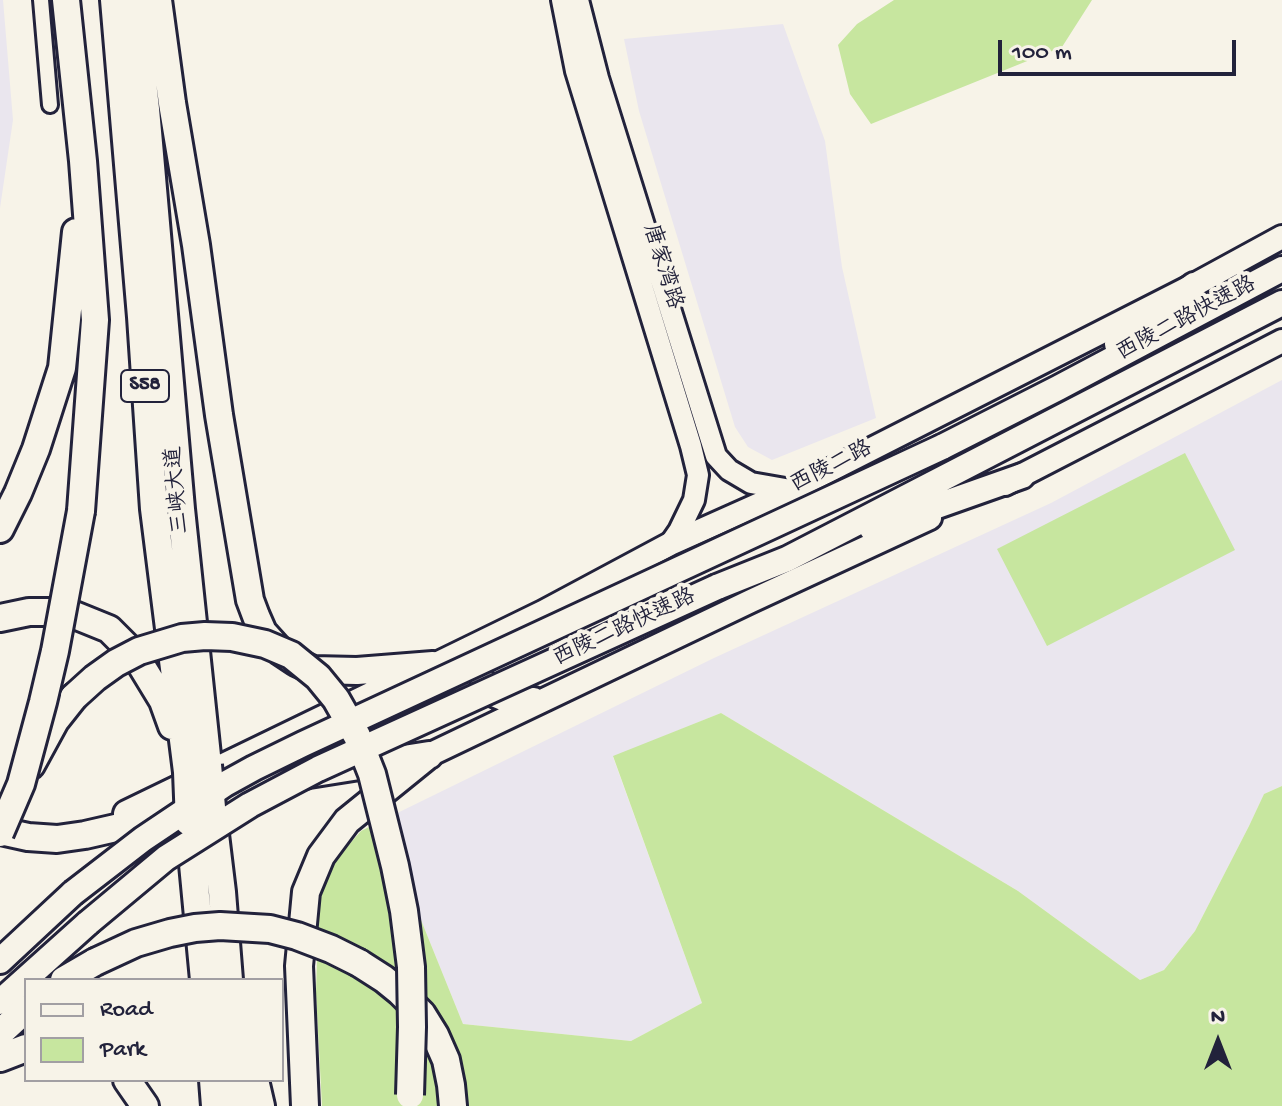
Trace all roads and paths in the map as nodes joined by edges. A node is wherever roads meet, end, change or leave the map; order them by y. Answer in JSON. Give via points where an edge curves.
{"nodes":[{"id":1,"x":41,"y":0,"type":"edge"},
{"id":2,"x":66,"y":0,"type":"edge"},
{"id":3,"x":114,"y":0,"type":"edge"},
{"id":4,"x":134,"y":0,"type":"edge"},
{"id":5,"x":158,"y":0,"type":"edge"},
{"id":6,"x":562,"y":0,"type":"edge"},
{"id":7,"x":578,"y":0,"type":"edge"},
{"id":8,"x":50,"y":105,"type":"dead end"},
{"id":9,"x":83,"y":161,"type":"junction"},
{"id":10,"x":1282,"y":237,"type":"edge"},
{"id":11,"x":1282,"y":269,"type":"edge"},
{"id":12,"x":1194,"y":285,"type":"junction"},
{"id":13,"x":1282,"y":303,"type":"edge"},
{"id":14,"x":1282,"y":341,"type":"edge"},
{"id":15,"x":1058,"y":388,"type":"junction"},
{"id":16,"x":1022,"y":476,"type":"junction"},
{"id":17,"x":791,"y":490,"type":"junction"},
{"id":18,"x":0,"y":529,"type":"edge"},
{"id":19,"x":670,"y":544,"type":"junction"},
{"id":20,"x":787,"y":559,"type":"junction"},
{"id":21,"x":0,"y":618,"type":"edge"},
{"id":22,"x":513,"y":626,"type":"junction"},
{"id":23,"x":433,"y":665,"type":"junction"},
{"id":24,"x":570,"y":688,"type":"junction"},
{"id":25,"x":379,"y":692,"type":"joint"},
{"id":26,"x":429,"y":755,"type":"junction"},
{"id":27,"x":197,"y":768,"type":"junction"},
{"id":28,"x":309,"y":774,"type":"junction"},
{"id":29,"x":21,"y":784,"type":"junction"},
{"id":30,"x":0,"y":817,"type":"edge"},
{"id":31,"x":201,"y":820,"type":"junction"},
{"id":32,"x":0,"y":832,"type":"edge"},
{"id":33,"x":222,"y":892,"type":"junction"},
{"id":34,"x":0,"y":961,"type":"edge"},
{"id":35,"x":27,"y":978,"type":"edge"},
{"id":36,"x":67,"y":978,"type":"edge"},
{"id":37,"x":204,"y":978,"type":"edge"},
{"id":38,"x":229,"y":978,"type":"edge"},
{"id":39,"x":237,"y":978,"type":"edge"},
{"id":40,"x":24,"y":980,"type":"edge"},
{"id":41,"x":0,"y":1002,"type":"edge"},
{"id":42,"x":24,"y":1011,"type":"edge"},
{"id":43,"x":0,"y":1033,"type":"edge"},
{"id":44,"x":24,"y":1049,"type":"edge"},
{"id":45,"x":0,"y":1058,"type":"edge"},
{"id":46,"x":128,"y":1082,"type":"edge"},
{"id":47,"x":213,"y":1082,"type":"edge"},
{"id":48,"x":238,"y":1082,"type":"edge"},
{"id":49,"x":255,"y":1082,"type":"edge"},
{"id":50,"x":410,"y":1100,"type":"edge"},
{"id":51,"x":145,"y":1106,"type":"edge"},
{"id":52,"x":215,"y":1106,"type":"edge"},
{"id":53,"x":240,"y":1106,"type":"edge"},
{"id":54,"x":261,"y":1106,"type":"edge"},
{"id":55,"x":305,"y":1106,"type":"edge"},
{"id":56,"x":453,"y":1106,"type":"edge"}],
"edges":[{"from":1,"to":8,"type":"street"},
{"from":2,"to":9,"type":"highway"},
{"from":3,"to":27,"type":"highway","name":"三峡大道","number":"S58","via":[[154,509]]},
{"from":4,"to":27,"type":"highway","name":"三峡大道","number":"S58","via":[[181,509]]},
{"from":5,"to":23,"type":"highway","via":[[219,415],[256,616],[281,652],[313,670]]},
{"from":6,"to":19,"type":"main road","name":"唐家湾路","via":[[576,71],[698,475],[694,500]]},
{"from":7,"to":17,"type":"main road","name":"唐家湾路","via":[[716,456],[751,483]]},
{"from":9,"to":18,"type":"highway","via":[[62,368],[36,449]]},
{"from":9,"to":29,"type":"highway","bridge":true,"via":[[95,320],[81,511],[55,651]]},
{"from":10,"to":12,"type":"main road","name":"西陵二路"},
{"from":11,"to":15,"type":"highway","name":"西陵二路快速路"},
{"from":12,"to":15,"type":"highway"},
{"from":12,"to":17,"type":"main road","name":"西陵二路"},
{"from":13,"to":20,"type":"highway","name":"西陵二路快速路"},
{"from":14,"to":16,"type":"main road"},
{"from":15,"to":34,"type":"highway","name":"西陵二路快速路","bridge":true,"via":[[254,768],[143,839],[73,893]]},
{"from":16,"to":20,"type":"highway"},
{"from":16,"to":24,"type":"main road"},
{"from":17,"to":19,"type":"main road","name":"西陵二路"},
{"from":19,"to":22,"type":"main road","name":"西陵二路"},
{"from":20,"to":28,"type":"highway","name":"西陵二路快速路","bridge":true},
{"from":21,"to":27,"type":"highway","via":[[67,612],[109,629],[135,655]]},
{"from":22,"to":23,"type":"main road","name":"西陵二路"},
{"from":22,"to":24,"type":"main road","via":[[481,656],[479,670],[493,695],[527,700]]},
{"from":23,"to":25,"type":"main road","name":"西陵二路"},
{"from":24,"to":26,"type":"main road"},
{"from":25,"to":30,"type":"highway","via":[[116,819],[68,825]]},
{"from":26,"to":28,"type":"highway"},
{"from":26,"to":55,"type":"highway","via":[[347,821],[321,856],[306,892],[299,966]]},
{"from":27,"to":31,"type":"highway","name":"三峡大道","number":"S58","bridge":true},
{"from":28,"to":32,"type":"highway","via":[[85,835],[57,839]]},
{"from":28,"to":35,"type":"highway","name":"西陵二路快速路","bridge":true,"via":[[166,858]]},
{"from":29,"to":32,"type":"highway","bridge":true},
{"from":29,"to":50,"type":"highway","bridge":true,"via":[[74,697],[139,651],[205,636],[265,644],[291,655],[336,699],[357,736],[381,807],[411,967]]},
{"from":31,"to":33,"type":"highway","name":"三峡大道","number":"S58"},
{"from":31,"to":37,"type":"highway","name":"三峡大道","number":"S58"},
{"from":33,"to":38,"type":"highway","name":"三峡大道","number":"S58"},
{"from":33,"to":39,"type":"highway"},
{"from":36,"to":56,"type":"highway","bridge":true,"via":[[136,943],[195,928],[233,926],[297,936],[359,963],[422,1014],[446,1060]]},
{"from":40,"to":41,"type":"highway","name":"西陵二路快速路","bridge":true},
{"from":42,"to":43,"type":"highway"},
{"from":44,"to":45,"type":"highway"},
{"from":46,"to":51,"type":"highway"},
{"from":47,"to":52,"type":"highway"},
{"from":48,"to":53,"type":"highway"},
{"from":49,"to":54,"type":"highway"}]}
